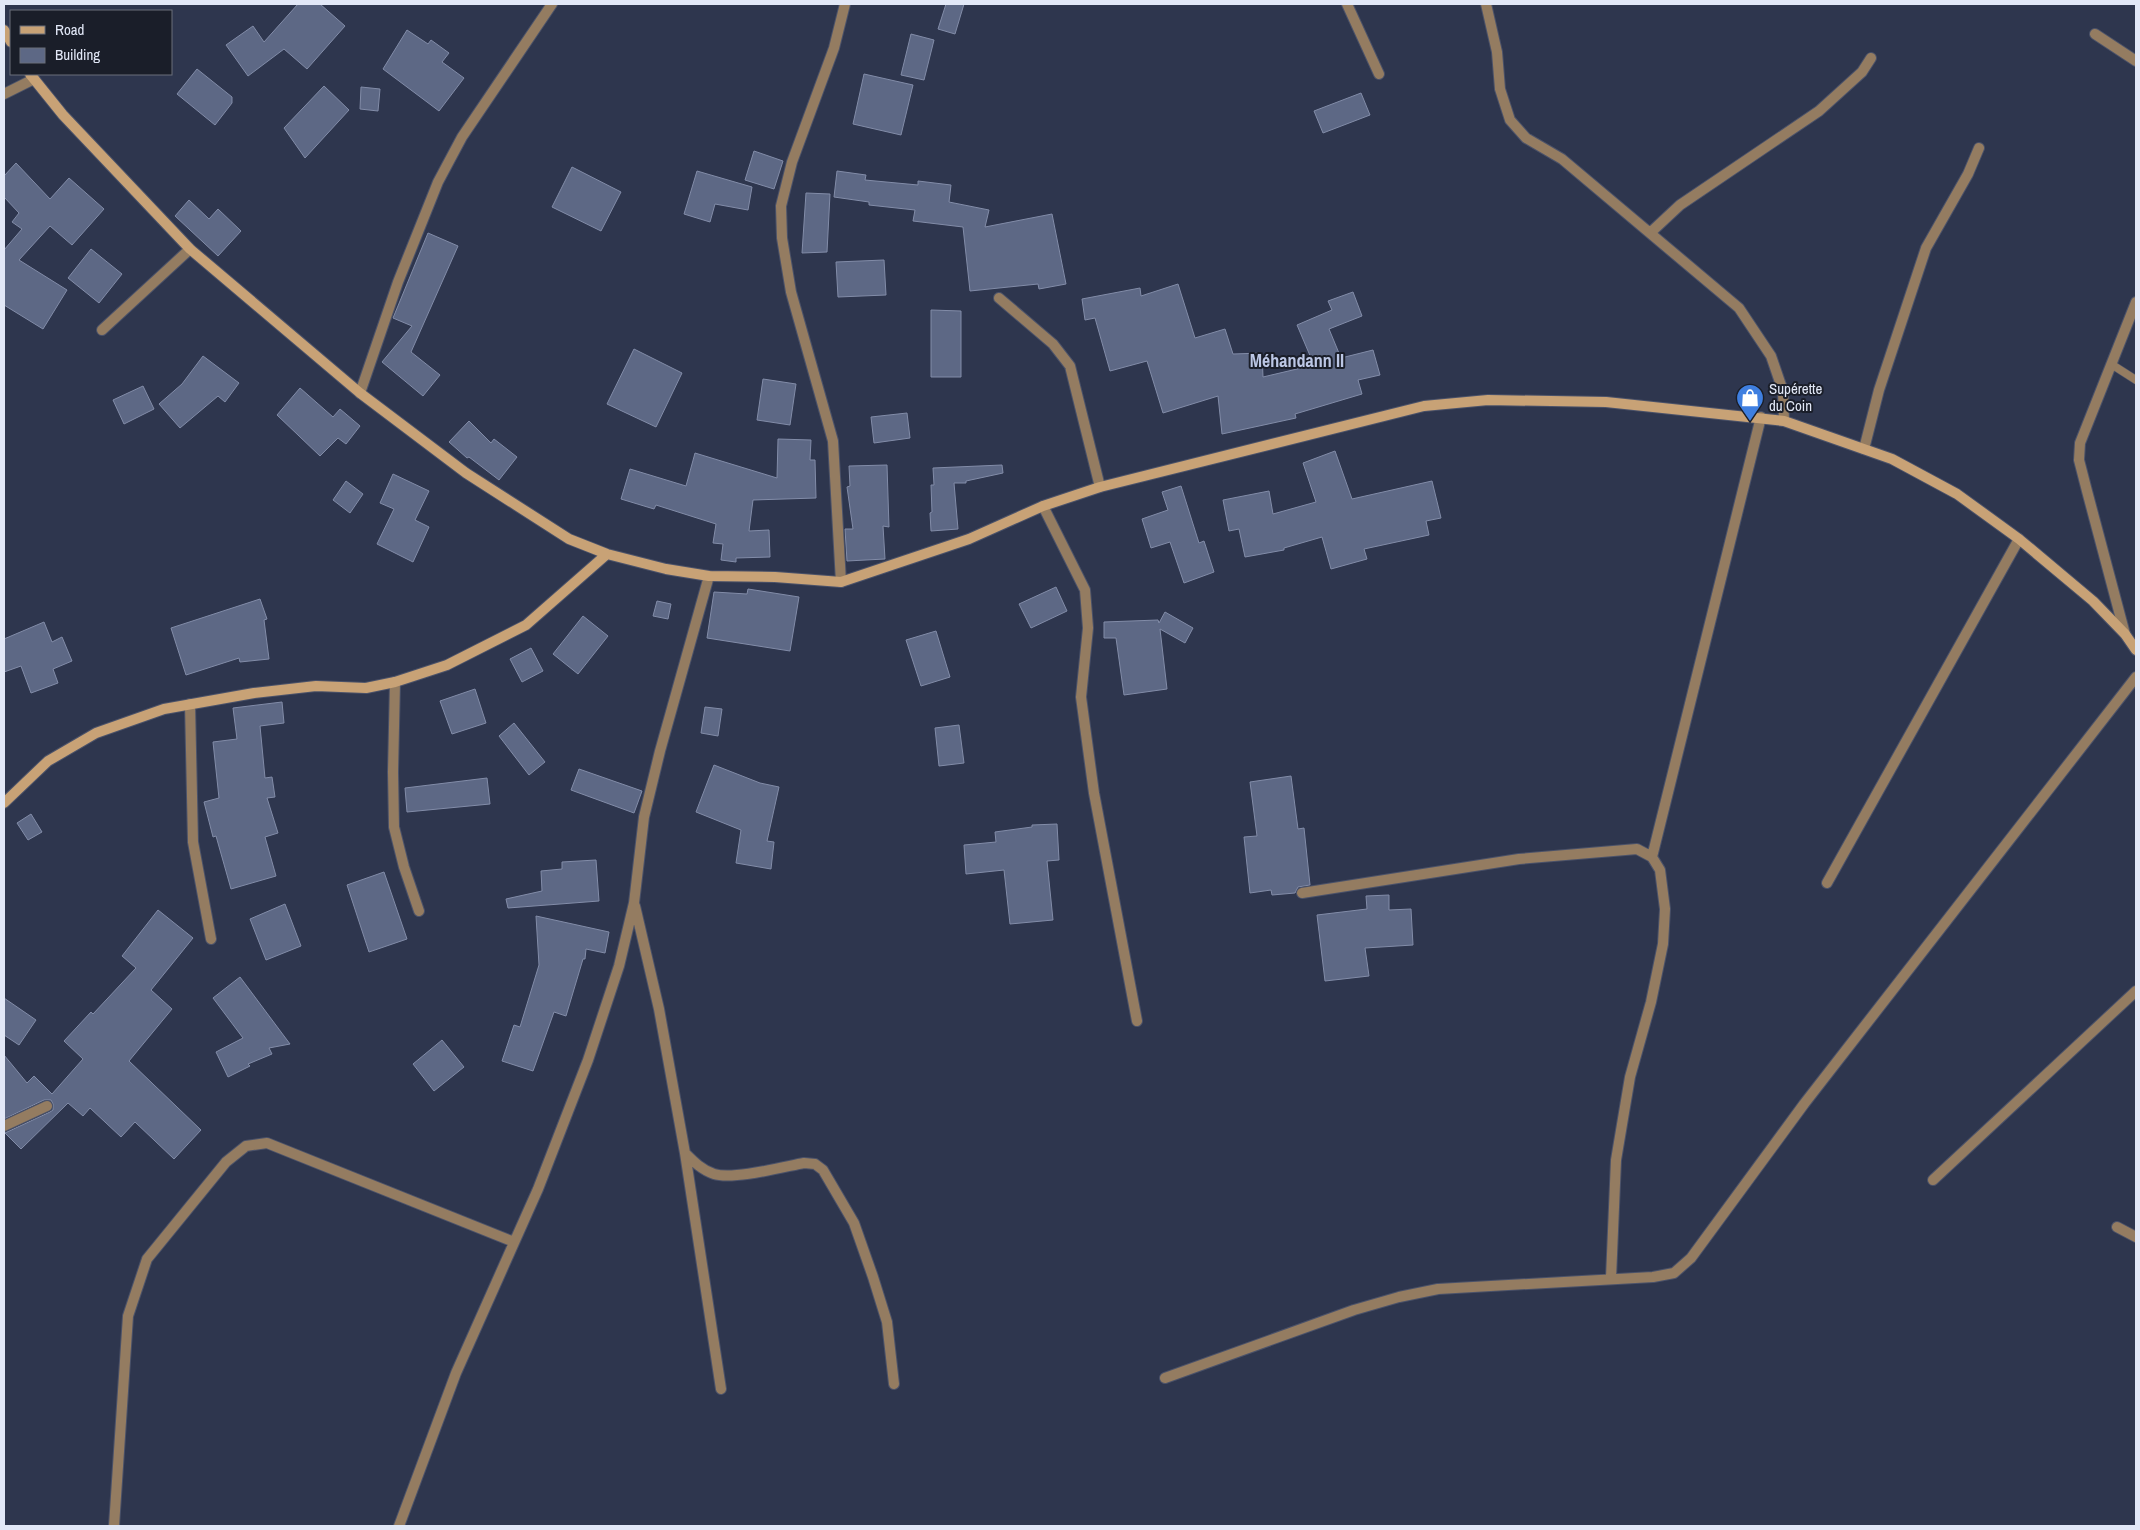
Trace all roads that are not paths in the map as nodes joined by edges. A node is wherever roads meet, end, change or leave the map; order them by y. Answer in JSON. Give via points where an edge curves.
{"nodes":[{"id":1,"x":552,"y":4,"type":"edge"},
{"id":2,"x":845,"y":4,"type":"edge"},
{"id":3,"x":1347,"y":4,"type":"edge"},
{"id":4,"x":1486,"y":4,"type":"edge"},
{"id":5,"x":2095,"y":34,"type":"dead end"},
{"id":6,"x":1871,"y":58,"type":"dead end"},
{"id":7,"x":2136,"y":61,"type":"edge"},
{"id":8,"x":1379,"y":74,"type":"dead end"},
{"id":9,"x":32,"y":76,"type":"edge"},
{"id":10,"x":4,"y":94,"type":"edge"},
{"id":11,"x":1980,"y":148,"type":"dead end"},
{"id":12,"x":1650,"y":232,"type":"junction"},
{"id":13,"x":190,"y":249,"type":"junction"},
{"id":14,"x":999,"y":298,"type":"dead end"},
{"id":15,"x":2136,"y":302,"type":"edge"},
{"id":16,"x":102,"y":330,"type":"dead end"},
{"id":17,"x":2110,"y":364,"type":"junction"},
{"id":18,"x":2136,"y":380,"type":"edge"},
{"id":19,"x":360,"y":393,"type":"junction"},
{"id":20,"x":1761,"y":417,"type":"junction"},
{"id":21,"x":1784,"y":421,"type":"junction"},
{"id":22,"x":1864,"y":449,"type":"junction"},
{"id":23,"x":1100,"y":487,"type":"junction"},
{"id":24,"x":1044,"y":506,"type":"junction"},
{"id":25,"x":2019,"y":539,"type":"junction"},
{"id":26,"x":607,"y":554,"type":"junction"},
{"id":27,"x":709,"y":576,"type":"junction"},
{"id":28,"x":841,"y":582,"type":"junction"},
{"id":29,"x":2125,"y":634,"type":"junction"},
{"id":30,"x":2136,"y":650,"type":"edge"},
{"id":31,"x":2136,"y":677,"type":"edge"},
{"id":32,"x":395,"y":682,"type":"junction"},
{"id":33,"x":190,"y":704,"type":"junction"},
{"id":34,"x":4,"y":803,"type":"edge"},
{"id":35,"x":1652,"y":857,"type":"junction"},
{"id":36,"x":1827,"y":883,"type":"dead end"},
{"id":37,"x":1302,"y":893,"type":"dead end"},
{"id":38,"x":634,"y":903,"type":"junction"},
{"id":39,"x":419,"y":911,"type":"dead end"},
{"id":40,"x":211,"y":939,"type":"dead end"},
{"id":41,"x":2136,"y":991,"type":"edge"},
{"id":42,"x":1137,"y":1021,"type":"dead end"},
{"id":43,"x":47,"y":1106,"type":"dead end"},
{"id":44,"x":4,"y":1126,"type":"edge"},
{"id":45,"x":685,"y":1153,"type":"junction"},
{"id":46,"x":1933,"y":1180,"type":"dead end"},
{"id":47,"x":2118,"y":1227,"type":"dead end"},
{"id":48,"x":2136,"y":1237,"type":"edge"},
{"id":49,"x":514,"y":1242,"type":"junction"},
{"id":50,"x":1611,"y":1278,"type":"junction"},
{"id":51,"x":1165,"y":1378,"type":"dead end"},
{"id":52,"x":894,"y":1384,"type":"dead end"},
{"id":53,"x":721,"y":1389,"type":"dead end"},
{"id":54,"x":114,"y":1526,"type":"edge"},
{"id":55,"x":399,"y":1526,"type":"edge"}],
"edges":[{"from":1,"to":19,"type":"street","via":[[462,137],[438,182],[398,282]]},
{"from":2,"to":28,"type":"street","via":[[834,48],[792,162],[781,206],[782,238],[791,292],[833,441]]},
{"from":3,"to":8,"type":"street"},
{"from":4,"to":12,"type":"street","via":[[1497,52],[1500,89],[1510,120],[1526,138],[1562,159]]},
{"from":5,"to":7,"type":"street"},
{"from":6,"to":12,"type":"street","via":[[1862,72],[1819,111],[1680,205]]},
{"from":9,"to":10,"type":"street"},
{"from":9,"to":13,"type":"street","via":[[63,115]]},
{"from":11,"to":22,"type":"street","via":[[1926,248],[1879,390]]},
{"from":12,"to":21,"type":"street","via":[[1739,308],[1771,356],[1783,391]]},
{"from":13,"to":16,"type":"street"},
{"from":13,"to":19,"type":"street"},
{"from":14,"to":23,"type":"street","via":[[1053,344],[1070,366]]},
{"from":15,"to":17,"type":"street"},
{"from":17,"to":18,"type":"lane"},
{"from":17,"to":29,"type":"street","via":[[2080,443],[2080,460]]},
{"from":19,"to":26,"type":"street","via":[[466,473],[569,539]]},
{"from":20,"to":21,"type":"street"},
{"from":20,"to":23,"type":"street","via":[[1606,402],[1488,400],[1424,406]]},
{"from":20,"to":35,"type":"street"},
{"from":21,"to":22,"type":"street"},
{"from":22,"to":25,"type":"street","via":[[1892,458],[1957,494]]},
{"from":23,"to":24,"type":"street"},
{"from":24,"to":28,"type":"street","via":[[969,539]]},
{"from":24,"to":42,"type":"street","via":[[1085,590],[1088,628],[1080,697],[1094,793]]},
{"from":25,"to":29,"type":"street","via":[[2094,601]]},
{"from":25,"to":36,"type":"street"},
{"from":26,"to":27,"type":"street"},
{"from":26,"to":32,"type":"street","via":[[526,625],[447,665]]},
{"from":27,"to":28,"type":"street"},
{"from":27,"to":38,"type":"street","via":[[646,808]]},
{"from":29,"to":30,"type":"street"},
{"from":31,"to":50,"type":"street","via":[[1804,1104],[1690,1258],[1674,1273]]},
{"from":32,"to":33,"type":"street","via":[[366,688],[316,686]]},
{"from":32,"to":39,"type":"street","via":[[394,827]]},
{"from":33,"to":34,"type":"street","via":[[164,709],[96,733],[48,761]]},
{"from":33,"to":40,"type":"street","via":[[193,842]]},
{"from":35,"to":37,"type":"street","via":[[1637,849],[1519,860]]},
{"from":35,"to":50,"type":"street","via":[[1660,870],[1664,899],[1663,944],[1630,1078],[1616,1160]]},
{"from":38,"to":45,"type":"street","via":[[659,1009]]},
{"from":38,"to":49,"type":"street","via":[[619,966],[588,1060]]},
{"from":41,"to":46,"type":"street"},
{"from":43,"to":44,"type":"street"},
{"from":45,"to":52,"type":"street","via":[[700,1167],[716,1174],[736,1175],[804,1163],[815,1164],[823,1170],[854,1223],[873,1277],[887,1322]]},
{"from":45,"to":53,"type":"street"},
{"from":47,"to":48,"type":"street"},
{"from":49,"to":54,"type":"street","via":[[267,1143],[246,1146],[226,1162],[148,1259],[138,1286],[128,1316]]},
{"from":49,"to":55,"type":"street","via":[[456,1373]]},
{"from":50,"to":51,"type":"street","via":[[1438,1289],[1399,1297]]}]}
